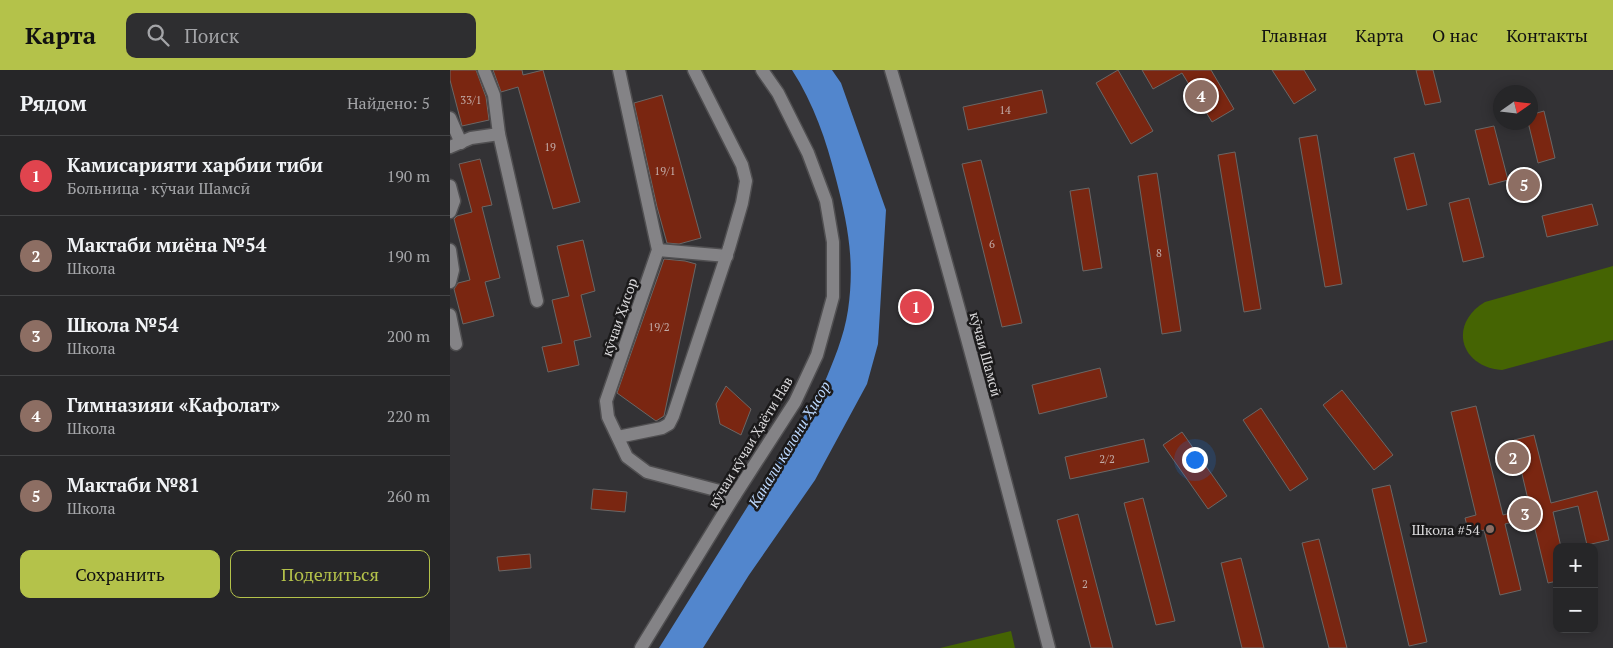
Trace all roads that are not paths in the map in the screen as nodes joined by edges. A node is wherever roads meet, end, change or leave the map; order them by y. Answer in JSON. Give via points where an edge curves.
{"nodes":[{"id":1,"x":484,"y":70,"type":"edge"},
{"id":2,"x":619,"y":70,"type":"edge"},
{"id":3,"x":694,"y":70,"type":"edge"},
{"id":4,"x":762,"y":70,"type":"edge"},
{"id":5,"x":891,"y":70,"type":"edge"},
{"id":6,"x":450,"y":118,"type":"edge"},
{"id":7,"x":499,"y":134,"type":"junction"},
{"id":8,"x":456,"y":145,"type":"edge"},
{"id":9,"x":450,"y":186,"type":"edge"},
{"id":10,"x":450,"y":212,"type":"edge"},
{"id":11,"x":450,"y":250,"type":"edge"},
{"id":12,"x":658,"y":250,"type":"junction"},
{"id":13,"x":727,"y":256,"type":"junction"},
{"id":14,"x":450,"y":282,"type":"edge"},
{"id":15,"x":537,"y":301,"type":"dead end"},
{"id":16,"x":450,"y":314,"type":"edge"},
{"id":17,"x":456,"y":344,"type":"dead end"},
{"id":18,"x":618,"y":437,"type":"junction"},
{"id":19,"x":734,"y":496,"type":"junction"},
{"id":20,"x":641,"y":648,"type":"edge"},
{"id":21,"x":1049,"y":648,"type":"edge"}],
"edges":[{"from":1,"to":7,"type":"street","via":[[494,95]]},
{"from":2,"to":12,"type":"street"},
{"from":3,"to":13,"type":"street","via":[[742,166],[746,181]]},
{"from":4,"to":19,"type":"street","name":"кӯчаи кӯчаи Ҳаёти Нав","via":[[778,93],[808,153],[826,201],[833,242],[833,297],[817,355],[794,402]]},
{"from":5,"to":21,"type":"street","name":"кӯчаи Шамсӣ"},
{"from":6,"to":8,"type":"street"},
{"from":7,"to":8,"type":"street","via":[[471,138]]},
{"from":7,"to":15,"type":"street"},
{"from":9,"to":10,"type":"street","via":[[454,201]]},
{"from":11,"to":14,"type":"street","via":[[453,270]]},
{"from":12,"to":13,"type":"street"},
{"from":12,"to":18,"type":"street","name":"кӯчаи Ҳисор","via":[[606,401],[608,417]]},
{"from":13,"to":18,"type":"street","via":[[669,424],[657,430]]},
{"from":16,"to":17,"type":"street"},
{"from":18,"to":19,"type":"street","name":"кӯчаи Ҳисор","via":[[627,457],[647,472]]},
{"from":19,"to":20,"type":"street","name":"кӯчаи кӯчаи Ҳаёти Нав"}]}
